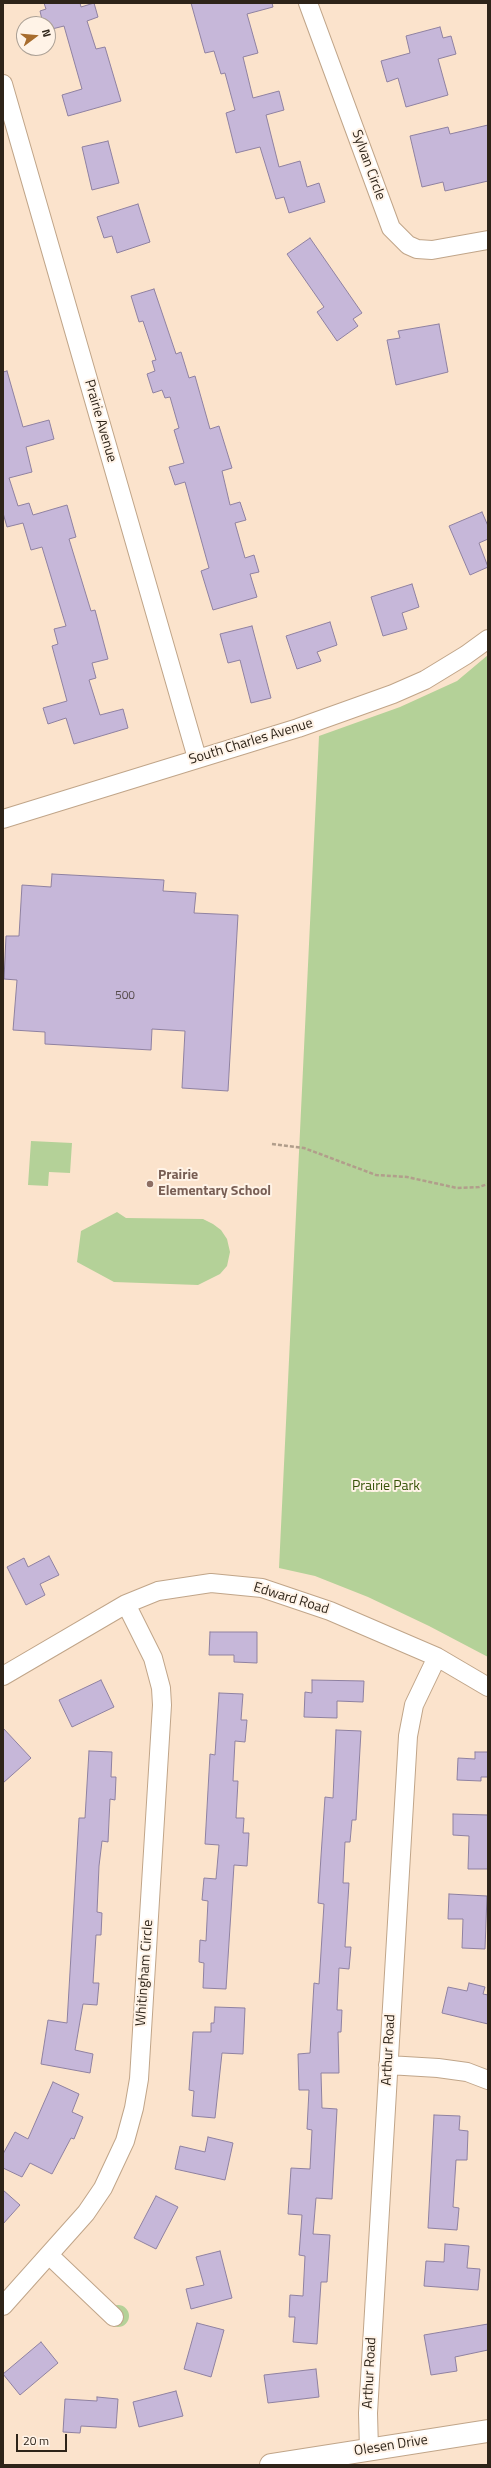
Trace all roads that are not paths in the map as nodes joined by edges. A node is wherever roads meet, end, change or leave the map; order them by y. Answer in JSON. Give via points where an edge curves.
{"nodes":[{"id":1,"x":308,"y":3,"type":"edge"},
{"id":2,"x":3,"y":84,"type":"edge"},
{"id":3,"x":488,"y":240,"type":"edge"},
{"id":4,"x":488,"y":639,"type":"edge"},
{"id":5,"x":197,"y":758,"type":"junction"},
{"id":6,"x":3,"y":819,"type":"edge"},
{"id":7,"x":126,"y":1604,"type":"junction"},
{"id":8,"x":437,"y":1656,"type":"junction"},
{"id":9,"x":3,"y":1676,"type":"edge"},
{"id":10,"x":488,"y":1687,"type":"edge"},
{"id":11,"x":388,"y":2065,"type":"junction"},
{"id":12,"x":488,"y":2080,"type":"edge"},
{"id":13,"x":50,"y":2256,"type":"junction"},
{"id":14,"x":3,"y":2306,"type":"edge"},
{"id":15,"x":114,"y":2317,"type":"dead end"},
{"id":16,"x":488,"y":2431,"type":"edge"},
{"id":17,"x":368,"y":2450,"type":"junction"},
{"id":18,"x":270,"y":2465,"type":"edge"}],
"edges":[{"from":1,"to":3,"type":"street","name":"Sylvan Circle","via":[[395,232],[408,245],[418,249],[432,250]]},
{"from":2,"to":5,"type":"street","name":"Prairie Avenue"},
{"from":4,"to":5,"type":"street","name":"South Charles Avenue","via":[[446,668],[393,694],[298,728]]},
{"from":5,"to":6,"type":"street","name":"South Charles Avenue"},
{"from":7,"to":8,"type":"street","name":"Edward Road","via":[[158,1591],[191,1584],[235,1584],[262,1588],[330,1611]]},
{"from":7,"to":9,"type":"street","name":"Edward Road"},
{"from":7,"to":13,"type":"street","name":"Whitingham Circle","via":[[155,1665],[162,1705],[139,2078],[125,2141],[103,2188]]},
{"from":8,"to":10,"type":"street","name":"Edward Road"},
{"from":8,"to":11,"type":"street","name":"Arthur Road","via":[[419,1691],[410,1720]]},
{"from":11,"to":12,"type":"street","via":[[467,2072]]},
{"from":11,"to":17,"type":"street","name":"Arthur Road"},
{"from":13,"to":14,"type":"street","name":"Whitingham Circle"},
{"from":13,"to":15,"type":"street"},
{"from":16,"to":17,"type":"street","name":"Olesen Drive"},
{"from":17,"to":18,"type":"street","name":"Olesen Drive"}]}
